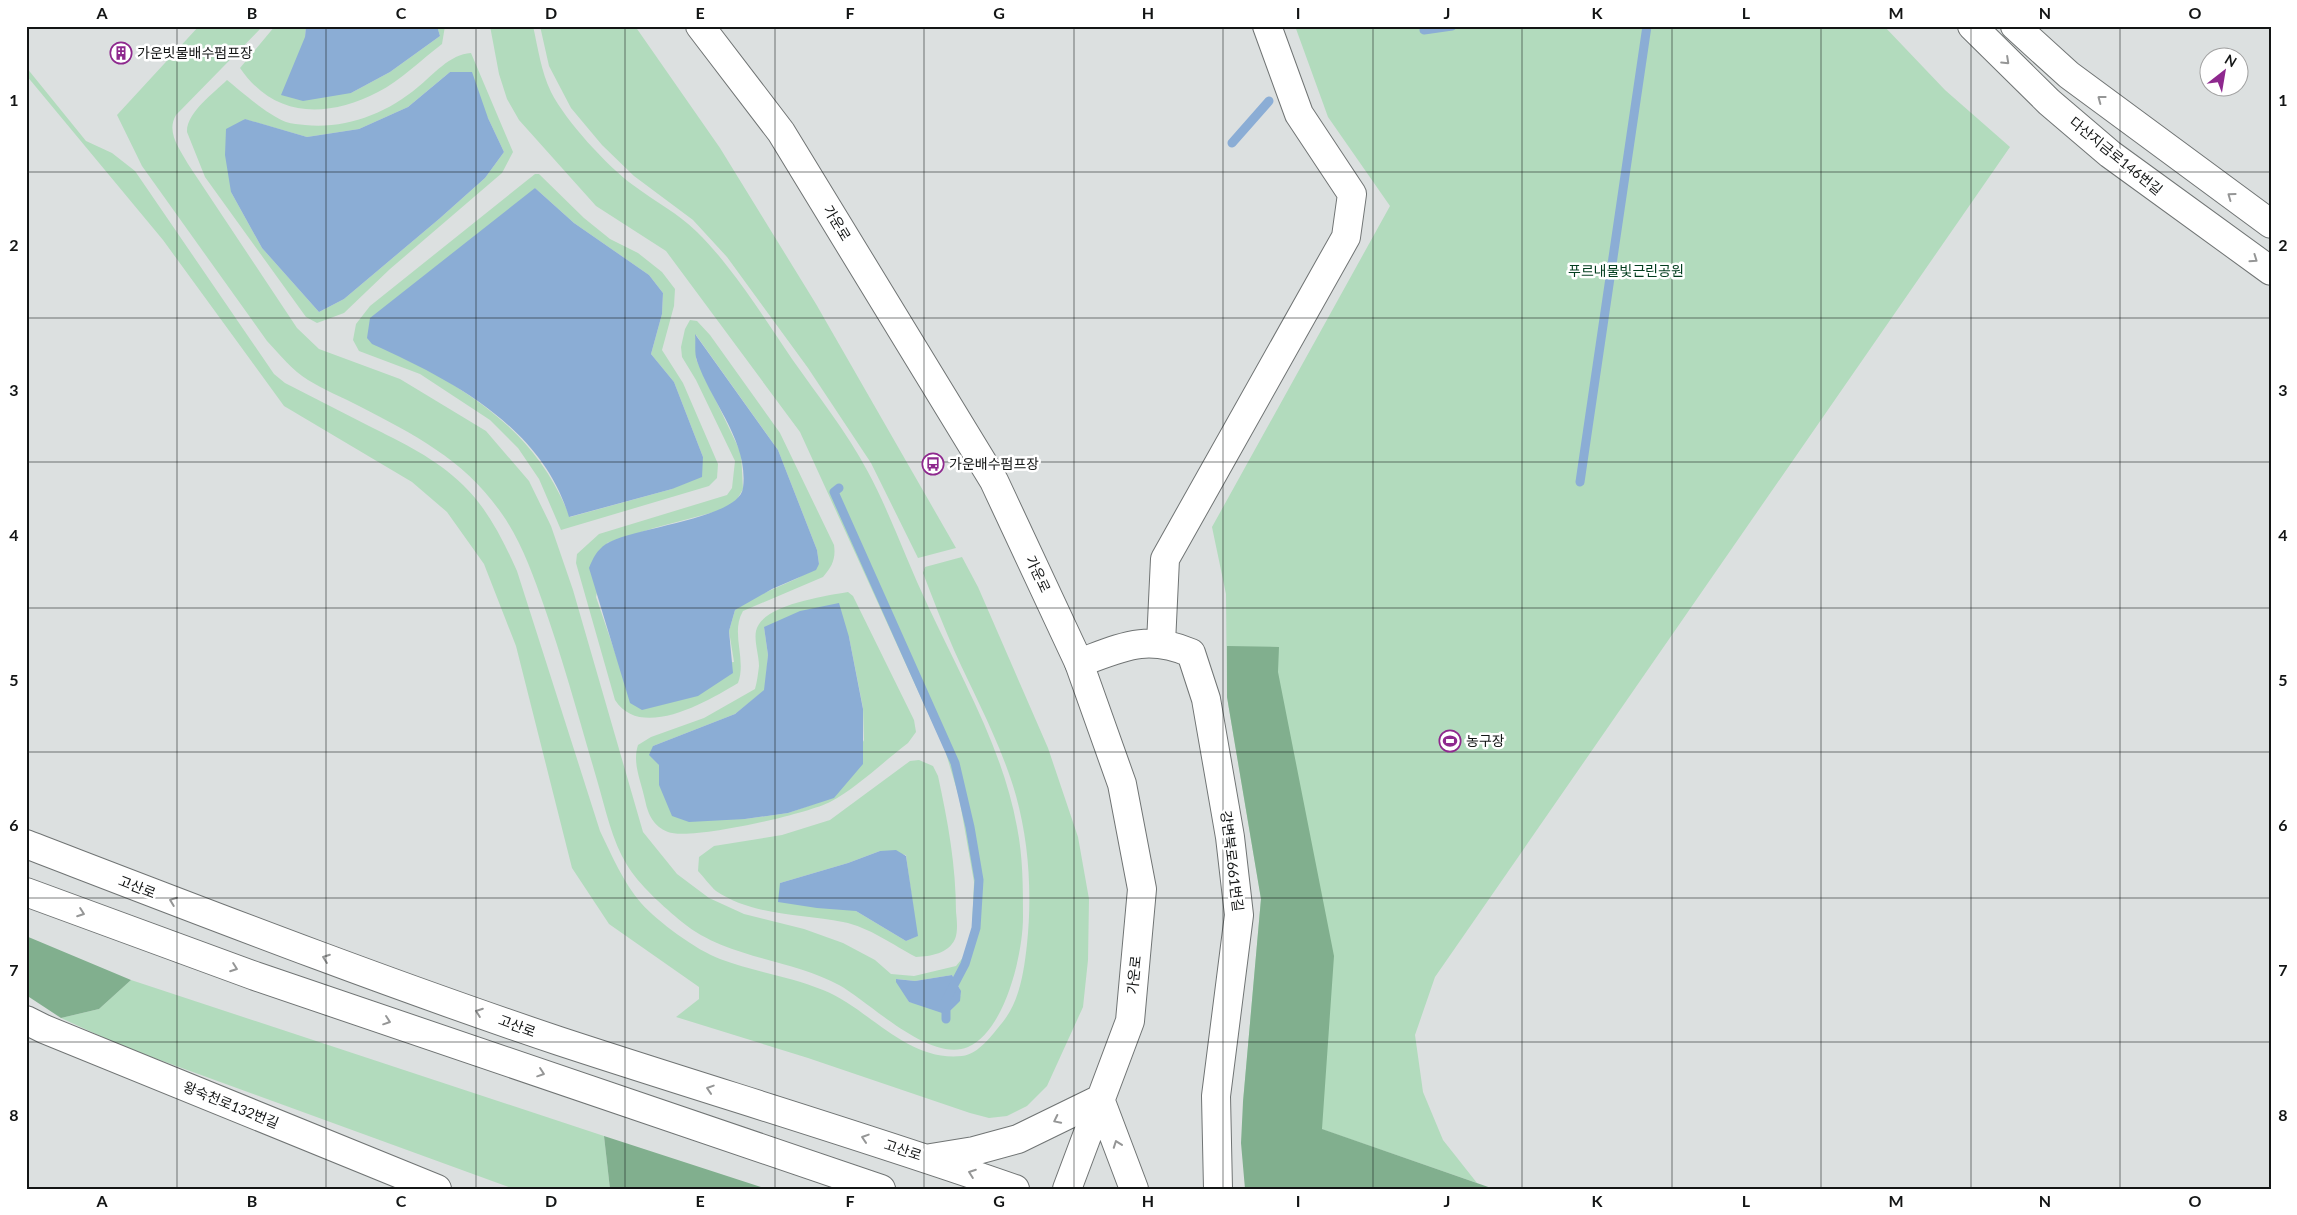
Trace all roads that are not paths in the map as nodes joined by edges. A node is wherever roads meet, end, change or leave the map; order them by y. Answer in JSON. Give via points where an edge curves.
{"nodes":[{"id":1,"x":700,"y":26,"type":"edge"},
{"id":2,"x":1267,"y":26,"type":"edge"},
{"id":3,"x":1972,"y":26,"type":"edge"},
{"id":4,"x":2015,"y":26,"type":"edge"},
{"id":5,"x":2271,"y":224,"type":"edge"},
{"id":6,"x":2271,"y":271,"type":"edge"},
{"id":7,"x":1161,"y":643,"type":"junction"},
{"id":8,"x":1079,"y":663,"type":"junction"},
{"id":9,"x":26,"y":844,"type":"edge"},
{"id":10,"x":31,"y":894,"type":"edge"},
{"id":11,"x":26,"y":1020,"type":"edge"},
{"id":12,"x":1100,"y":1099,"type":"junction"},
{"id":13,"x":928,"y":1158,"type":"junction"},
{"id":14,"x":437,"y":1189,"type":"edge"},
{"id":15,"x":882,"y":1189,"type":"edge"},
{"id":16,"x":1015,"y":1189,"type":"edge"},
{"id":17,"x":1066,"y":1189,"type":"edge"},
{"id":18,"x":1134,"y":1189,"type":"edge"},
{"id":19,"x":1218,"y":1189,"type":"edge"}],
"edges":[{"from":1,"to":8,"type":"street","name":"가운로","via":[[781,132],[994,481]]},
{"from":2,"to":7,"type":"street","via":[[1299,114],[1352,194],[1346,237],[1165,559]]},
{"from":3,"to":6,"type":"street","name":"다산지금로146번길","one_way":true,"via":[[2049,102],[2110,154]]},
{"from":5,"to":4,"type":"street","one_way":true,"via":[[2069,75]]},
{"from":7,"to":8,"type":"street","name":"강변북로661번길","via":[[1133,644]]},
{"from":7,"to":19,"type":"street","name":"강변북로661번길","via":[[1192,653],[1206,699],[1240,915],[1216,1096]]},
{"from":8,"to":12,"type":"street","name":"가운로","via":[[1122,784],[1142,889],[1130,1021]]},
{"from":13,"to":9,"type":"street","name":"고산로","one_way":true,"via":[[558,1040],[267,937]]},
{"from":10,"to":15,"type":"street","one_way":true,"via":[[264,979]]},
{"from":11,"to":14,"type":"street","name":"왕숙천로132번길"},
{"from":12,"to":13,"type":"street","one_way":true,"via":[[1018,1139],[974,1151]]},
{"from":12,"to":17,"type":"street","name":"가운로"},
{"from":18,"to":12,"type":"street","one_way":true},
{"from":16,"to":13,"type":"street","name":"고산로","one_way":true}]}
